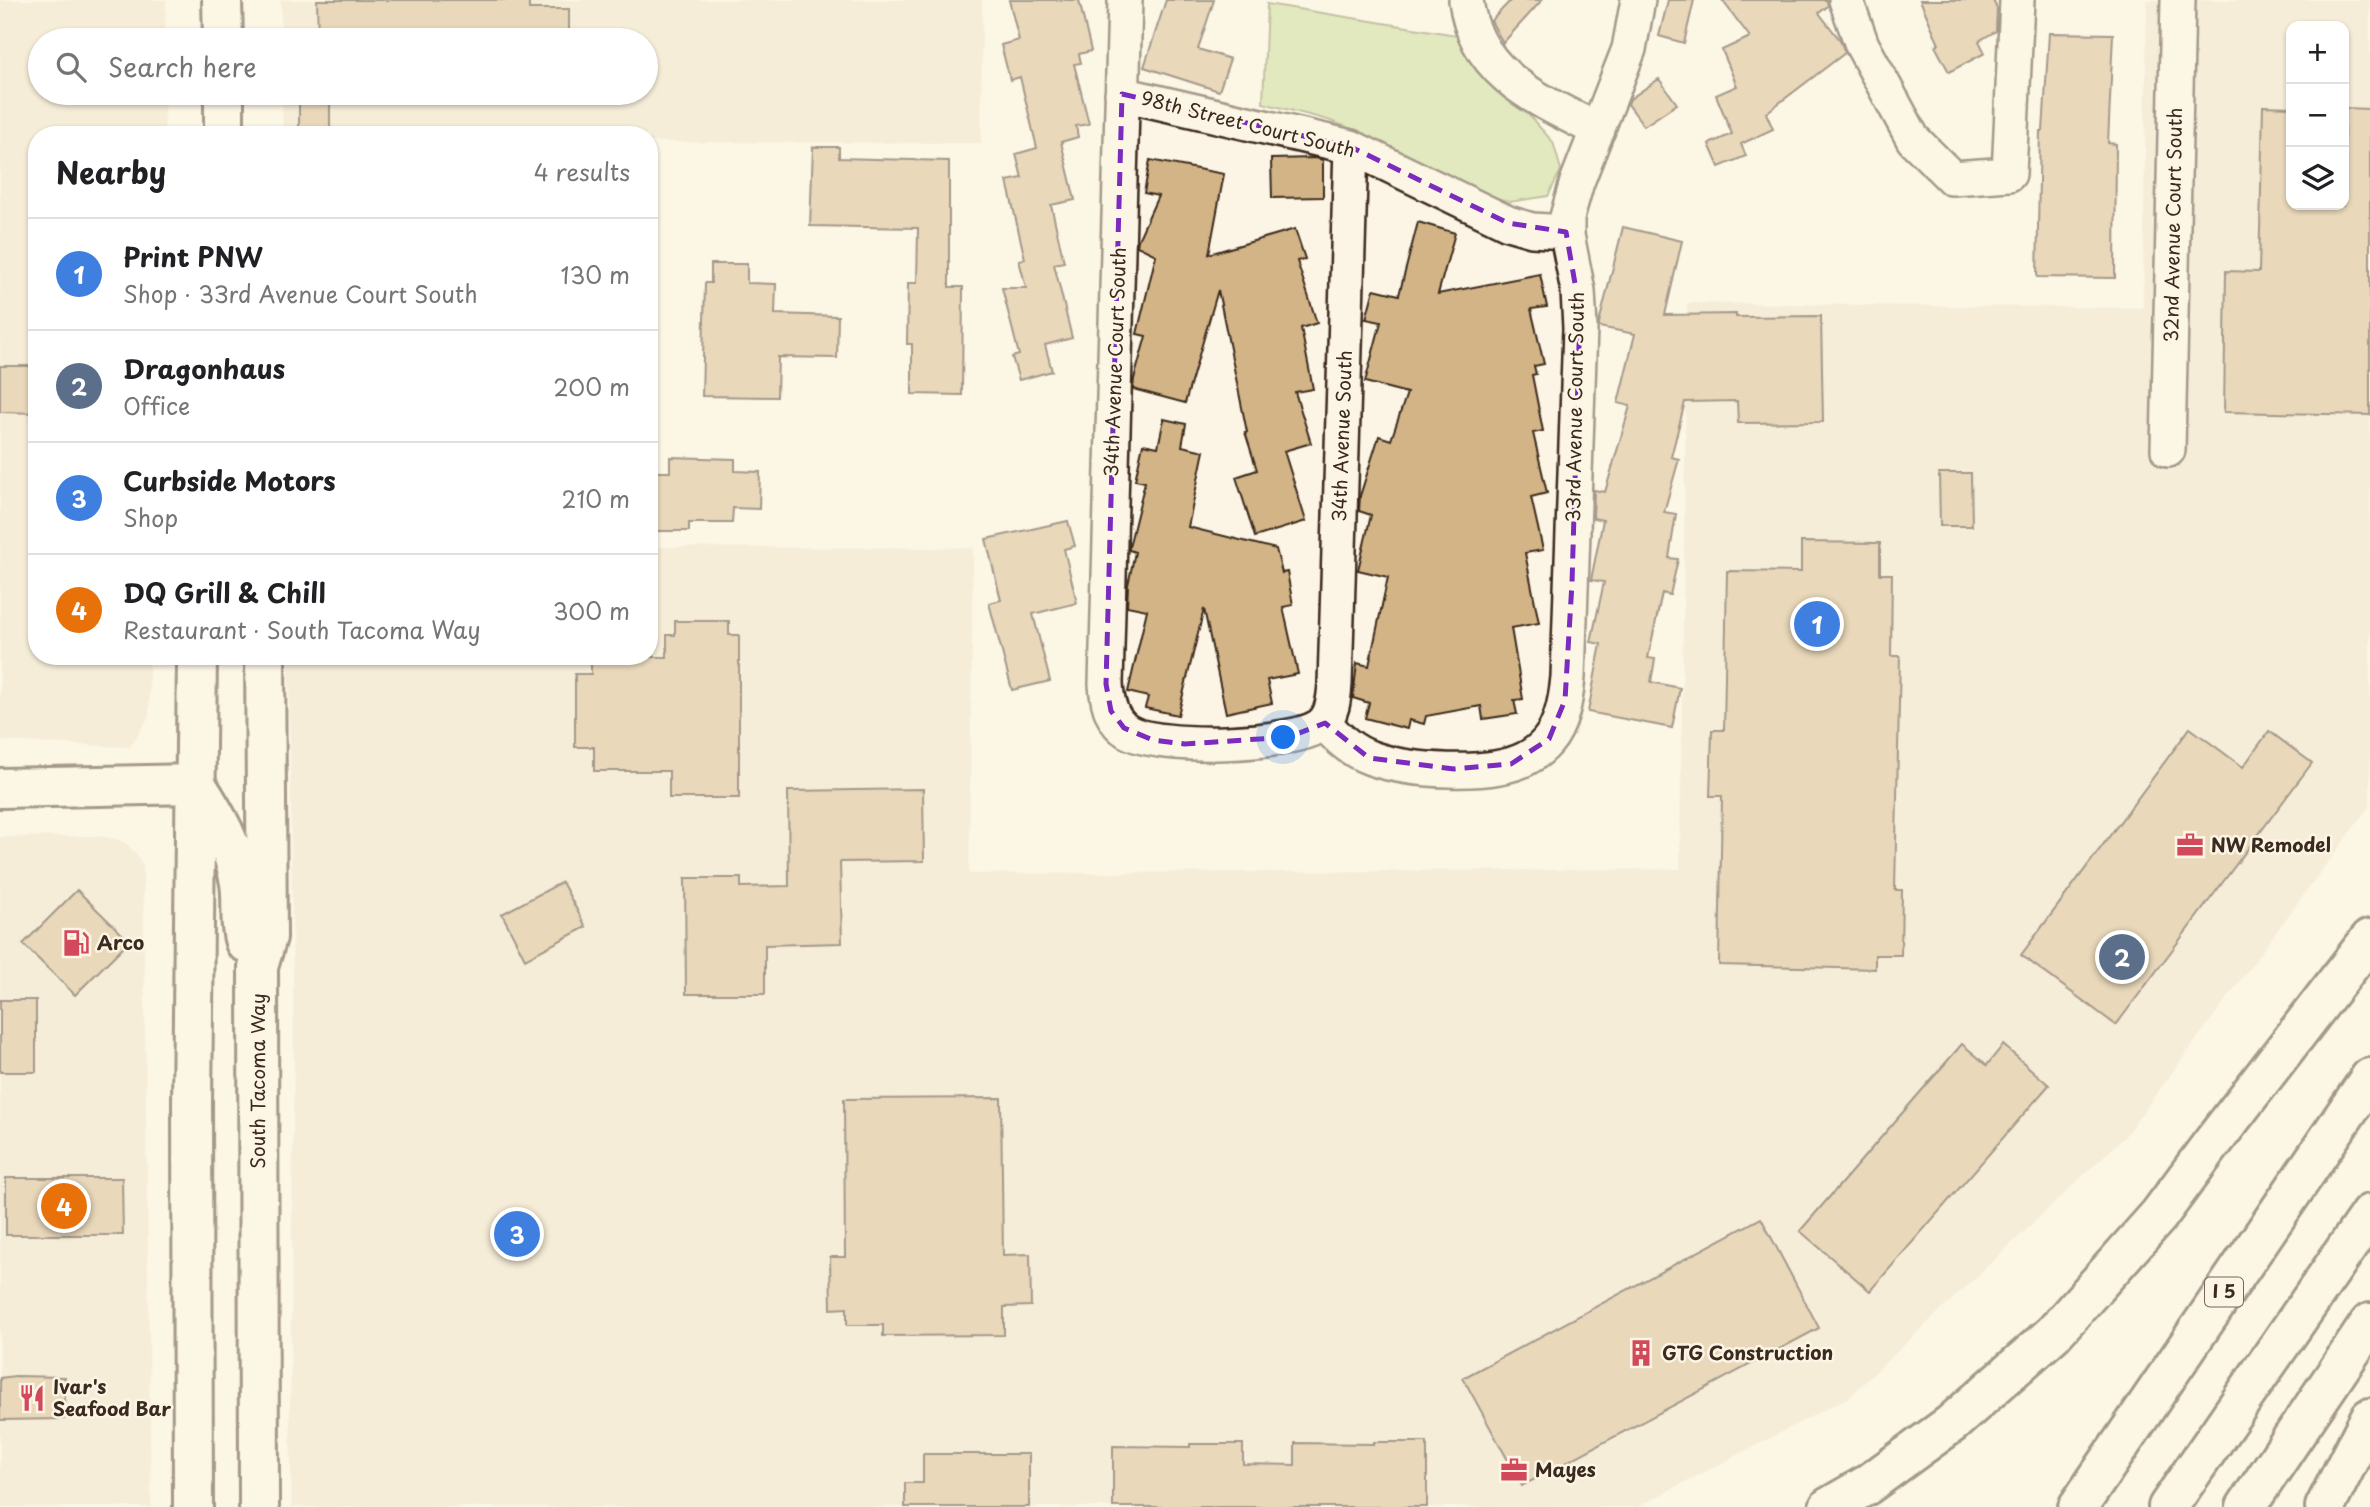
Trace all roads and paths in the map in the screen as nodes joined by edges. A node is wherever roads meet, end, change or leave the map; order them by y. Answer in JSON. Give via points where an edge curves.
{"nodes":[{"id":1,"x":222,"y":0,"type":"edge"},
{"id":2,"x":1125,"y":0,"type":"edge"},
{"id":3,"x":1466,"y":0,"type":"edge"},
{"id":4,"x":1637,"y":0,"type":"edge"},
{"id":5,"x":1846,"y":0,"type":"edge"},
{"id":6,"x":2017,"y":0,"type":"edge"},
{"id":7,"x":2178,"y":0,"type":"edge"},
{"id":8,"x":223,"y":28,"type":"edge"},
{"id":9,"x":1122,"y":94,"type":"junction"},
{"id":10,"x":223,"y":105,"type":"edge"},
{"id":11,"x":224,"y":126,"type":"edge"},
{"id":12,"x":1598,"y":130,"type":"junction"},
{"id":13,"x":1350,"y":147,"type":"junction"},
{"id":14,"x":1566,"y":232,"type":"junction"},
{"id":15,"x":2168,"y":450,"type":"dead end"},
{"id":16,"x":197,"y":665,"type":"edge"},
{"id":17,"x":265,"y":665,"type":"edge"},
{"id":18,"x":1324,"y":722,"type":"junction"},
{"id":19,"x":196,"y":784,"type":"junction"},
{"id":20,"x":0,"y":788,"type":"edge"},
{"id":21,"x":2370,"y":939,"type":"edge"},
{"id":22,"x":258,"y":967,"type":"junction"},
{"id":23,"x":2370,"y":1077,"type":"edge"},
{"id":24,"x":2370,"y":1214,"type":"edge"},
{"id":25,"x":2370,"y":1323,"type":"edge"},
{"id":26,"x":2370,"y":1418,"type":"edge"},
{"id":27,"x":193,"y":1507,"type":"edge"},
{"id":28,"x":259,"y":1507,"type":"edge"},
{"id":29,"x":1829,"y":1507,"type":"edge"},
{"id":30,"x":2078,"y":1507,"type":"edge"},
{"id":31,"x":2168,"y":1507,"type":"edge"},
{"id":32,"x":2246,"y":1507,"type":"edge"},
{"id":33,"x":2325,"y":1507,"type":"edge"}],
"edges":[{"from":1,"to":8,"type":"main road"},
{"from":2,"to":9,"type":"street","name":"34th Avenue Court South"},
{"from":3,"to":12,"type":"street","via":[[1477,39],[1493,64],[1526,92]]},
{"from":4,"to":12,"type":"street","name":"33rd Avenue Court South","via":[[1629,49]]},
{"from":5,"to":6,"type":"street","via":[[1863,46],[1913,139],[1952,178],[2009,174]]},
{"from":7,"to":15,"type":"street","name":"32nd Avenue Court South"},
{"from":9,"to":13,"type":"street","name":"98th Street Court South"},
{"from":9,"to":18,"type":"street","name":"34th Avenue Court South","via":[[1108,704],[1127,731],[1161,742],[1289,737]]},
{"from":10,"to":11,"type":"main road"},
{"from":12,"to":14,"type":"street","name":"33rd Avenue Court South","via":[[1574,190]]},
{"from":13,"to":14,"type":"street","name":"98th Street Court South","via":[[1508,223]]},
{"from":13,"to":18,"type":"street","name":"34th Avenue South","via":[[1335,684]]},
{"from":14,"to":18,"type":"street","name":"33rd Avenue Court South","via":[[1580,312],[1571,596],[1565,700],[1559,721],[1549,739],[1526,759],[1478,770],[1436,769],[1369,758],[1342,742]]},
{"from":16,"to":19,"type":"main road"},
{"from":17,"to":22,"type":"main road","name":"South Tacoma Way","via":[[267,937]]},
{"from":19,"to":20,"type":"main road"},
{"from":19,"to":22,"type":"main road","via":[[231,850],[240,883],[243,940]]},
{"from":19,"to":27,"type":"main road"},
{"from":21,"to":29,"type":"main road","via":[[2159,1215],[2054,1333],[1951,1424]]},
{"from":22,"to":28,"type":"main road","name":"South Tacoma Way"},
{"from":23,"to":30,"type":"main road","number":"I 5"},
{"from":24,"to":31,"type":"main road"},
{"from":25,"to":32,"type":"main road"},
{"from":26,"to":33,"type":"main road"}]}
